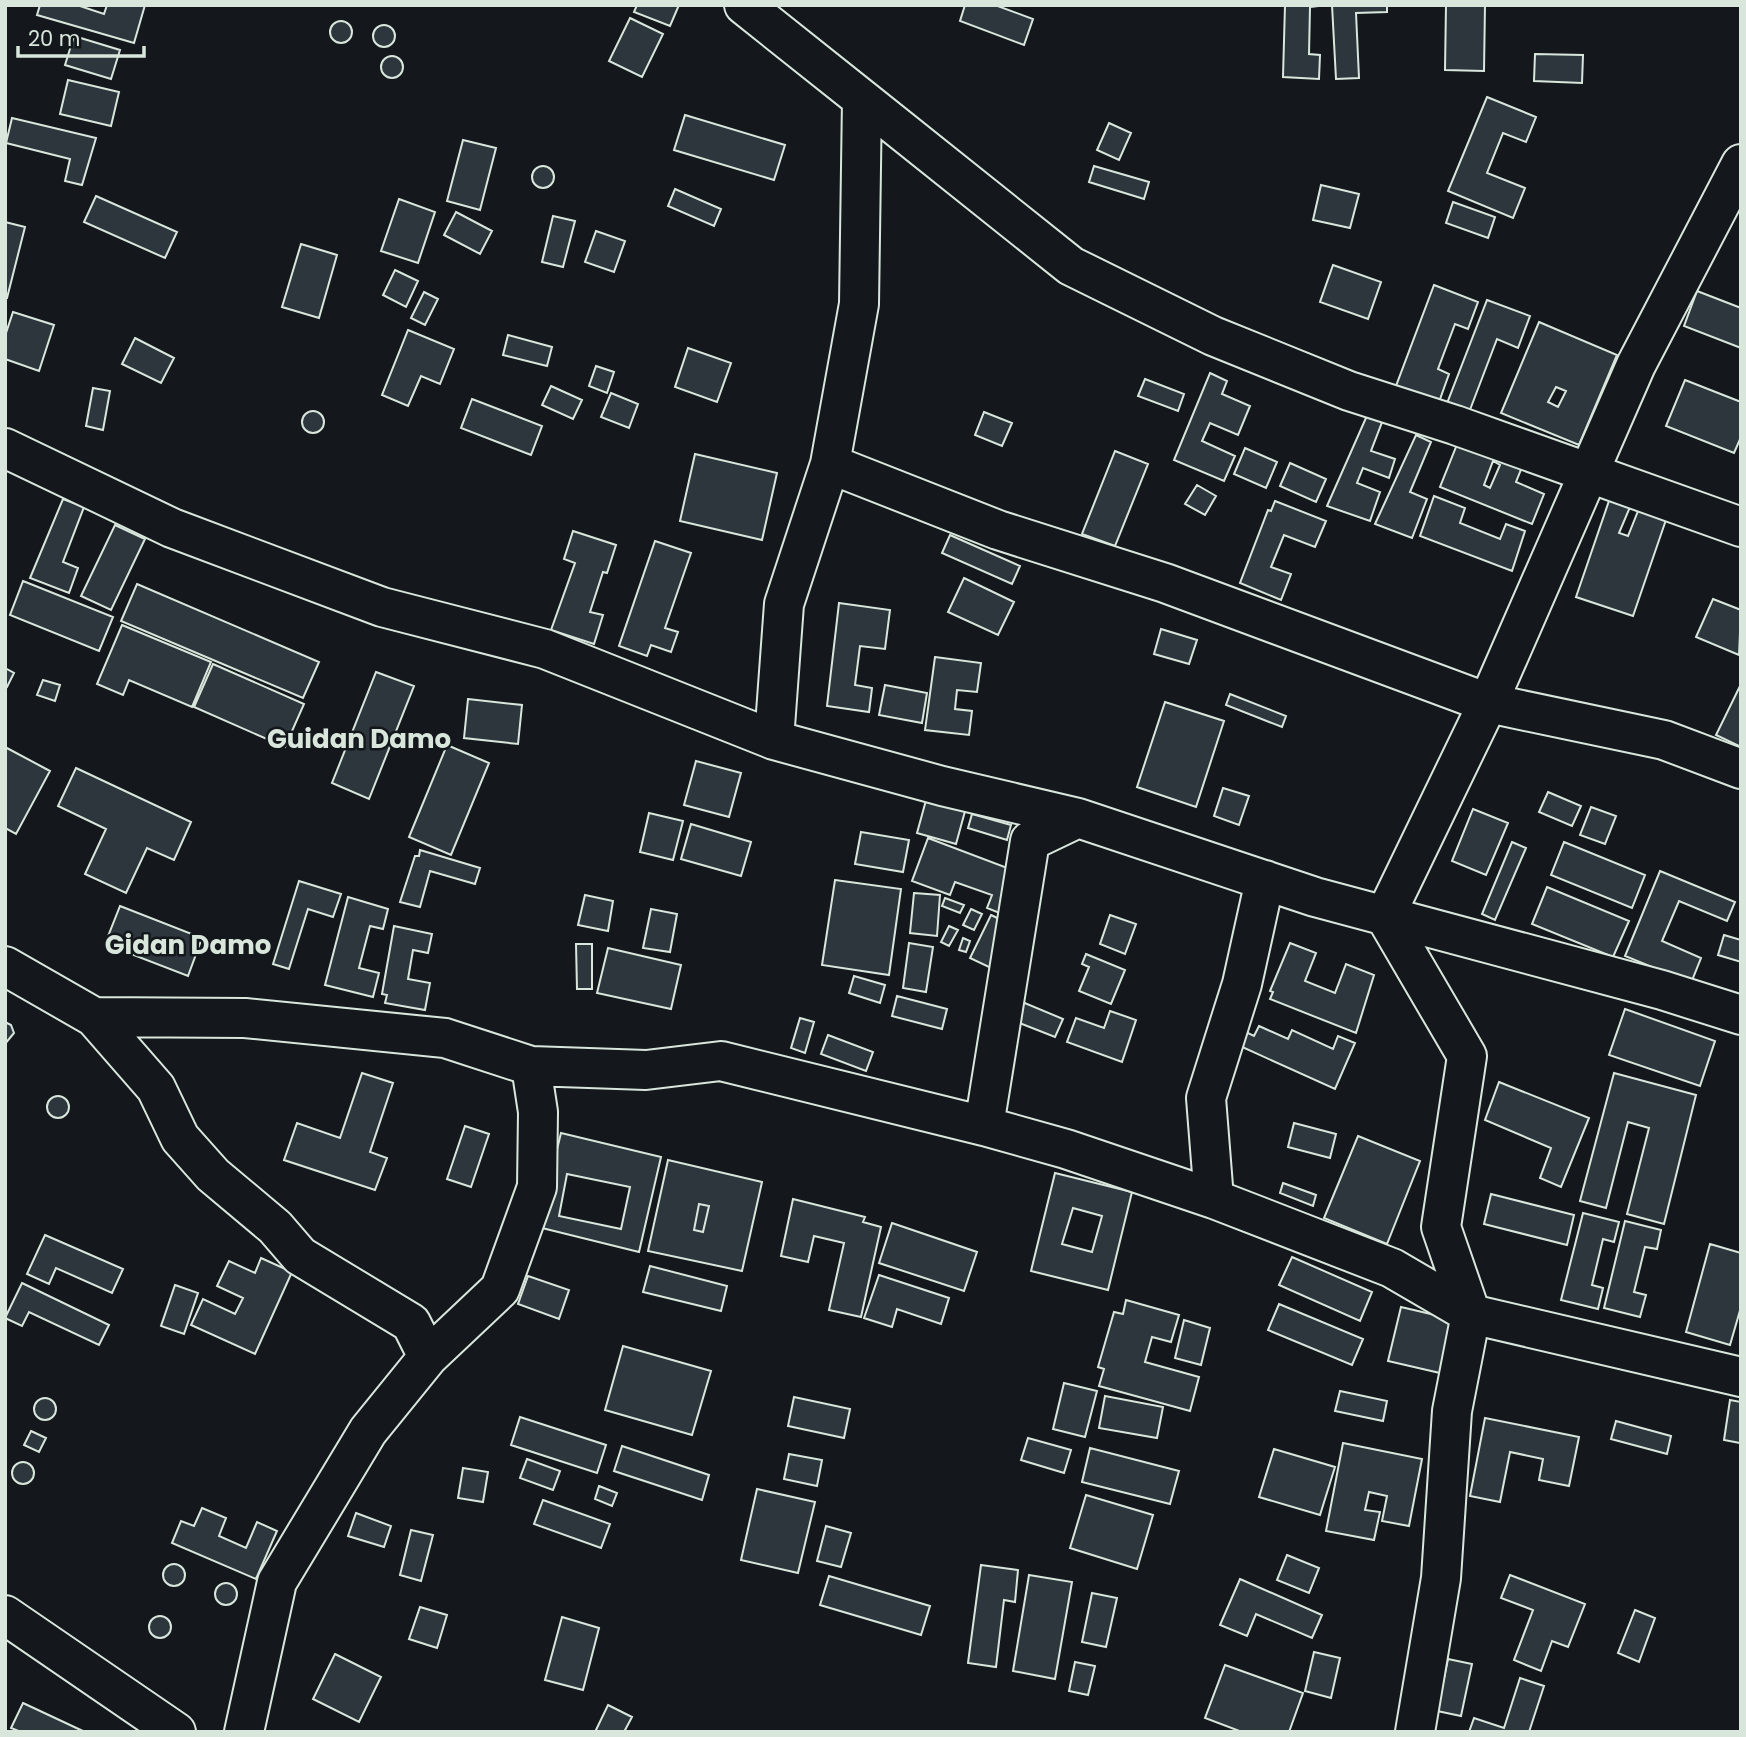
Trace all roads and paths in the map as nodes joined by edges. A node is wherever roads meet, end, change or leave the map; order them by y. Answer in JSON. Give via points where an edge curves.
{"nodes":[{"id":1,"x":744,"y":5,"type":"edge"},
{"id":2,"x":862,"y":99,"type":"junction"},
{"id":3,"x":1741,"y":164,"type":"edge"},
{"id":4,"x":5,"y":448,"type":"edge"},
{"id":5,"x":830,"y":464,"type":"junction"},
{"id":6,"x":1590,"y":472,"type":"junction"},
{"id":7,"x":1741,"y":527,"type":"edge"},
{"id":8,"x":1488,"y":703,"type":"junction"},
{"id":9,"x":774,"y":740,"type":"junction"},
{"id":10,"x":1741,"y":769,"type":"edge"},
{"id":11,"x":1078,"y":818,"type":"junction"},
{"id":12,"x":1265,"y":880,"type":"junction"},
{"id":13,"x":1385,"y":916,"type":"junction"},
{"id":14,"x":5,"y":966,"type":"edge"},
{"id":15,"x":1741,"y":1015,"type":"edge"},
{"id":16,"x":94,"y":1017,"type":"junction"},
{"id":17,"x":531,"y":1066,"type":"junction"},
{"id":18,"x":984,"y":1126,"type":"junction"},
{"id":19,"x":1214,"y":1199,"type":"junction"},
{"id":20,"x":1471,"y":1314,"type":"junction"},
{"id":21,"x":428,"y":1357,"type":"junction"},
{"id":22,"x":1741,"y":1377,"type":"edge"},
{"id":23,"x":5,"y":1615,"type":"edge"},
{"id":24,"x":176,"y":1732,"type":"edge"},
{"id":25,"x":244,"y":1732,"type":"edge"},
{"id":26,"x":1415,"y":1732,"type":"edge"}],
"edges":[{"from":1,"to":2,"type":"street"},
{"from":2,"to":5,"type":"street","via":[[859,304]]},
{"from":2,"to":6,"type":"street","via":[[1071,266],[1213,336],[1337,386]]},
{"from":3,"to":6,"type":"street","via":[[1636,365]]},
{"from":4,"to":9,"type":"street","via":[[172,528],[382,607],[545,649]]},
{"from":5,"to":8,"type":"street","via":[[998,530],[1165,583]]},
{"from":5,"to":9,"type":"street","via":[[783,604]]},
{"from":6,"to":7,"type":"street"},
{"from":6,"to":8,"type":"street"},
{"from":8,"to":10,"type":"street","via":[[1664,740]]},
{"from":8,"to":13,"type":"street"},
{"from":9,"to":11,"type":"street"},
{"from":11,"to":12,"type":"street"},
{"from":11,"to":18,"type":"street","via":[[1030,841]]},
{"from":12,"to":13,"type":"street"},
{"from":12,"to":19,"type":"street","via":[[1242,984],[1206,1098]]},
{"from":13,"to":15,"type":"street"},
{"from":13,"to":20,"type":"street","via":[[1467,1056],[1441,1227]]},
{"from":14,"to":16,"type":"street"},
{"from":16,"to":17,"type":"street","via":[[245,1018],[445,1038]]},
{"from":16,"to":21,"type":"street","via":[[156,1088],[180,1138],[213,1175],[275,1227],[300,1256],[411,1323]]},
{"from":17,"to":18,"type":"street","via":[[646,1070],[721,1061]]},
{"from":17,"to":21,"type":"street","via":[[538,1112],[537,1187],[500,1289]]},
{"from":18,"to":19,"type":"street"},
{"from":19,"to":20,"type":"street","via":[[1392,1268]]},
{"from":20,"to":22,"type":"street"},
{"from":20,"to":26,"type":"street","via":[[1452,1411],[1441,1578]]},
{"from":21,"to":25,"type":"street","via":[[368,1431],[277,1582]]},
{"from":23,"to":24,"type":"street"}]}
